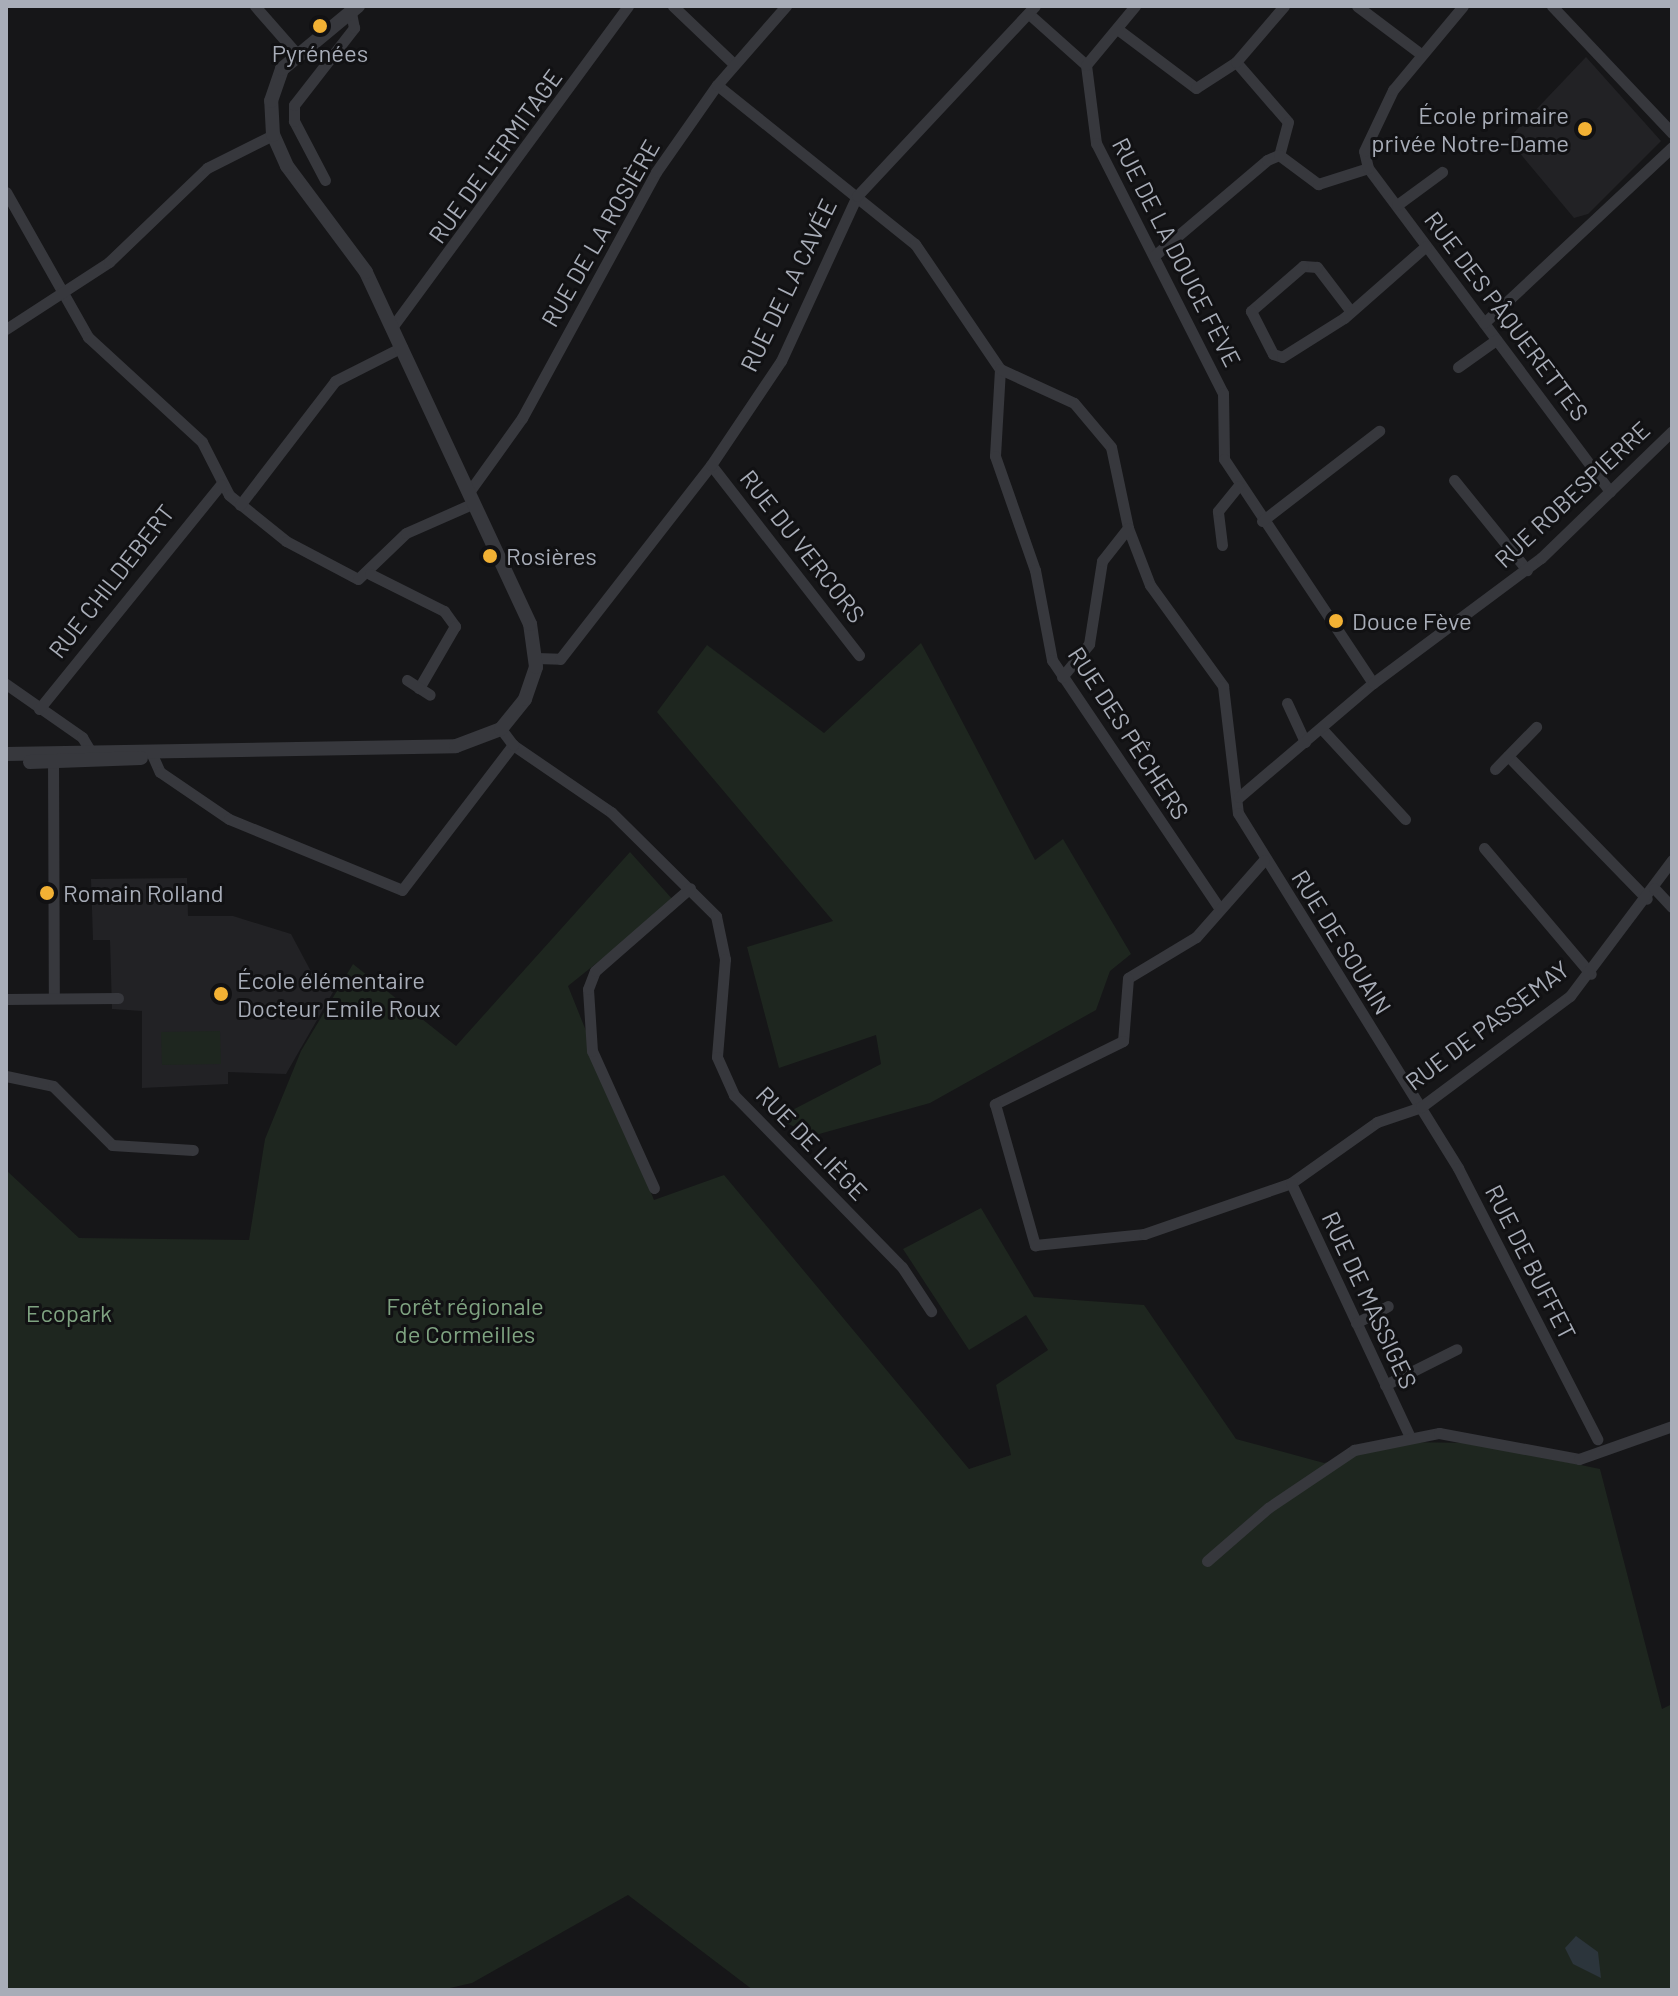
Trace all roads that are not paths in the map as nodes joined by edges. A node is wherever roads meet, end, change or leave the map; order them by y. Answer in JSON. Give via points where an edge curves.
{"nodes":[{"id":1,"x":255,"y":6,"type":"edge"},
{"id":2,"x":628,"y":6,"type":"edge"},
{"id":3,"x":673,"y":6,"type":"edge"},
{"id":4,"x":786,"y":6,"type":"edge"},
{"id":5,"x":1135,"y":6,"type":"edge"},
{"id":6,"x":1284,"y":6,"type":"edge"},
{"id":7,"x":1357,"y":6,"type":"edge"},
{"id":8,"x":1463,"y":6,"type":"edge"},
{"id":9,"x":1556,"y":7,"type":"edge"},
{"id":10,"x":354,"y":9,"type":"edge"},
{"id":11,"x":1032,"y":10,"type":"edge"},
{"id":12,"x":1120,"y":31,"type":"junction"},
{"id":13,"x":297,"y":54,"type":"junction"},
{"id":14,"x":1421,"y":54,"type":"junction"},
{"id":15,"x":1236,"y":62,"type":"junction"},
{"id":16,"x":734,"y":64,"type":"junction"},
{"id":17,"x":1086,"y":65,"type":"junction"},
{"id":18,"x":717,"y":85,"type":"junction"},
{"id":19,"x":1672,"y":133,"type":"edge"},
{"id":20,"x":273,"y":135,"type":"junction"},
{"id":21,"x":1672,"y":147,"type":"edge"},
{"id":22,"x":1279,"y":155,"type":"junction"},
{"id":23,"x":1368,"y":168,"type":"junction"},
{"id":24,"x":1442,"y":172,"type":"dead end"},
{"id":25,"x":325,"y":180,"type":"dead end"},
{"id":26,"x":6,"y":192,"type":"edge"},
{"id":27,"x":857,"y":196,"type":"junction"},
{"id":28,"x":1397,"y":205,"type":"junction"},
{"id":29,"x":1426,"y":246,"type":"junction"},
{"id":30,"x":1154,"y":256,"type":"junction"},
{"id":31,"x":63,"y":298,"type":"junction"},
{"id":32,"x":1349,"y":309,"type":"junction"},
{"id":33,"x":1484,"y":323,"type":"junction"},
{"id":34,"x":393,"y":326,"type":"junction"},
{"id":35,"x":6,"y":329,"type":"edge"},
{"id":36,"x":1496,"y":340,"type":"junction"},
{"id":37,"x":402,"y":347,"type":"junction"},
{"id":38,"x":1458,"y":367,"type":"dead end"},
{"id":39,"x":1000,"y":369,"type":"junction"},
{"id":40,"x":1379,"y":431,"type":"dead end"},
{"id":41,"x":1672,"y":431,"type":"edge"},
{"id":42,"x":711,"y":465,"type":"junction"},
{"id":43,"x":1454,"y":480,"type":"dead end"},
{"id":44,"x":221,"y":484,"type":"junction"},
{"id":45,"x":1238,"y":486,"type":"junction"},
{"id":46,"x":1610,"y":492,"type":"junction"},
{"id":47,"x":472,"y":498,"type":"junction"},
{"id":48,"x":240,"y":505,"type":"junction"},
{"id":49,"x":1262,"y":521,"type":"junction"},
{"id":50,"x":1128,"y":528,"type":"junction"},
{"id":51,"x":1222,"y":545,"type":"dead end"},
{"id":52,"x":1527,"y":570,"type":"junction"},
{"id":53,"x":370,"y":574,"type":"junction"},
{"id":54,"x":859,"y":655,"type":"dead end"},
{"id":55,"x":536,"y":658,"type":"junction"},
{"id":56,"x":1062,"y":677,"type":"junction"},
{"id":57,"x":407,"y":680,"type":"dead end"},
{"id":58,"x":1373,"y":683,"type":"junction"},
{"id":59,"x":6,"y":684,"type":"edge"},
{"id":60,"x":419,"y":688,"type":"junction"},
{"id":61,"x":430,"y":695,"type":"dead end"},
{"id":62,"x":1287,"y":703,"type":"dead end"},
{"id":63,"x":39,"y":709,"type":"junction"},
{"id":64,"x":1536,"y":727,"type":"dead end"},
{"id":65,"x":1321,"y":728,"type":"junction"},
{"id":66,"x":501,"y":729,"type":"junction"},
{"id":67,"x":1305,"y":742,"type":"junction"},
{"id":68,"x":513,"y":745,"type":"junction"},
{"id":69,"x":151,"y":753,"type":"junction"},
{"id":70,"x":6,"y":754,"type":"edge"},
{"id":71,"x":1508,"y":756,"type":"junction"},
{"id":72,"x":55,"y":757,"type":"junction"},
{"id":73,"x":94,"y":757,"type":"junction"},
{"id":74,"x":6,"y":763,"type":"edge"},
{"id":75,"x":1495,"y":769,"type":"dead end"},
{"id":76,"x":1239,"y":797,"type":"junction"},
{"id":77,"x":1405,"y":819,"type":"dead end"},
{"id":78,"x":1484,"y":848,"type":"dead end"},
{"id":79,"x":1264,"y":860,"type":"junction"},
{"id":80,"x":1672,"y":860,"type":"edge"},
{"id":81,"x":690,"y":888,"type":"junction"},
{"id":82,"x":1654,"y":888,"type":"junction"},
{"id":83,"x":1647,"y":899,"type":"junction"},
{"id":84,"x":1672,"y":907,"type":"edge"},
{"id":85,"x":1220,"y":909,"type":"junction"},
{"id":86,"x":1591,"y":974,"type":"junction"},
{"id":87,"x":54,"y":998,"type":"junction"},
{"id":88,"x":118,"y":998,"type":"dead end"},
{"id":89,"x":6,"y":999,"type":"edge"},
{"id":90,"x":6,"y":1076,"type":"edge"},
{"id":91,"x":1421,"y":1107,"type":"junction"},
{"id":92,"x":193,"y":1150,"type":"dead end"},
{"id":93,"x":1291,"y":1183,"type":"junction"},
{"id":94,"x":654,"y":1188,"type":"dead end"},
{"id":95,"x":1388,"y":1306,"type":"dead end"},
{"id":96,"x":931,"y":1311,"type":"dead end"},
{"id":97,"x":1356,"y":1323,"type":"junction"},
{"id":98,"x":1457,"y":1349,"type":"dead end"},
{"id":99,"x":1385,"y":1385,"type":"junction"},
{"id":100,"x":1672,"y":1426,"type":"edge"},
{"id":101,"x":1409,"y":1435,"type":"junction"},
{"id":102,"x":1597,"y":1439,"type":"dead end"},
{"id":103,"x":1207,"y":1561,"type":"dead end"}],
"edges":[{"from":1,"to":13,"type":"street"},
{"from":2,"to":34,"type":"street","name":"RUE DE L'ERMITAGE"},
{"from":3,"to":16,"type":"street"},
{"from":4,"to":16,"type":"street","name":"RUE DE LA ROSIÈRE"},
{"from":5,"to":12,"type":"street"},
{"from":6,"to":15,"type":"street"},
{"from":7,"to":14,"type":"street"},
{"from":8,"to":14,"type":"street"},
{"from":9,"to":19,"type":"street"},
{"from":10,"to":13,"type":"street"},
{"from":10,"to":25,"type":"street","via":[[354,28],[294,105],[294,121]]},
{"from":11,"to":17,"type":"street"},
{"from":11,"to":27,"type":"street","name":"RUE DE LA CAVÉE"},
{"from":12,"to":15,"type":"street","via":[[1196,88]]},
{"from":12,"to":17,"type":"street"},
{"from":13,"to":20,"type":"street","via":[[275,85]]},
{"from":14,"to":23,"type":"street","via":[[1364,151]]},
{"from":15,"to":22,"type":"street","via":[[1288,122]]},
{"from":16,"to":18,"type":"street","name":"RUE DE LA ROSIÈRE"},
{"from":17,"to":30,"type":"street","name":"RUE DE LA DOUCE FÈVE","via":[[1096,143]]},
{"from":18,"to":27,"type":"street"},
{"from":18,"to":47,"type":"street","name":"RUE DE LA ROSIÈRE","via":[[624,227],[522,418]]},
{"from":20,"to":31,"type":"street","via":[[207,168]]},
{"from":20,"to":34,"type":"street","via":[[287,166],[356,256]]},
{"from":21,"to":33,"type":"street"},
{"from":22,"to":23,"type":"street","via":[[1318,184]]},
{"from":22,"to":30,"type":"street"},
{"from":23,"to":28,"type":"street","name":"RUE DES PÂQUERETTES"},
{"from":24,"to":28,"type":"street"},
{"from":26,"to":31,"type":"street"},
{"from":27,"to":39,"type":"street","via":[[915,244]]},
{"from":27,"to":42,"type":"street","name":"RUE DE LA CAVÉE","via":[[781,361]]},
{"from":28,"to":29,"type":"street","name":"RUE DES PÂQUERETTES"},
{"from":29,"to":32,"type":"street"},
{"from":29,"to":33,"type":"street","name":"RUE DES PÂQUERETTES"},
{"from":30,"to":45,"type":"street","name":"RUE DE LA DOUCE FÈVE","via":[[1223,393],[1224,459]]},
{"from":31,"to":35,"type":"street"},
{"from":31,"to":44,"type":"street","via":[[98,349],[202,442]]},
{"from":32,"to":32,"type":"street","via":[[1282,357],[1273,354],[1251,311],[1303,266],[1317,267]]},
{"from":33,"to":36,"type":"street","name":"RUE DES PÂQUERETTES"},
{"from":34,"to":37,"type":"street"},
{"from":36,"to":38,"type":"street"},
{"from":36,"to":46,"type":"street","name":"RUE DES PÂQUERETTES"},
{"from":37,"to":47,"type":"street"},
{"from":37,"to":48,"type":"street","via":[[335,381]]},
{"from":39,"to":50,"type":"street","name":"RUE DE SOUAIN","via":[[1074,403],[1098,425],[1111,447]]},
{"from":39,"to":56,"type":"street","name":"RUE DES PÊCHERS","via":[[995,456]]},
{"from":40,"to":49,"type":"street"},
{"from":41,"to":46,"type":"street","name":"RUE ROBESPIERRE"},
{"from":42,"to":54,"type":"street","name":"RUE DU VERCORS"},
{"from":42,"to":55,"type":"street","name":"RUE DE LA CAVÉE","via":[[560,659]]},
{"from":43,"to":52,"type":"street"},
{"from":44,"to":48,"type":"street"},
{"from":44,"to":63,"type":"street","name":"RUE CHILDEBERT"},
{"from":45,"to":49,"type":"street","name":"RUE DE LA DOUCE FÈVE"},
{"from":45,"to":51,"type":"street","via":[[1218,511]]},
{"from":46,"to":52,"type":"street","name":"RUE ROBESPIERRE"},
{"from":47,"to":53,"type":"street","via":[[406,533]]},
{"from":47,"to":55,"type":"street","via":[[530,624]]},
{"from":48,"to":53,"type":"street","via":[[324,563],[358,579]]},
{"from":49,"to":58,"type":"street","name":"RUE DE LA DOUCE FÈVE"},
{"from":50,"to":56,"type":"street","via":[[1102,561],[1089,644]]},
{"from":50,"to":76,"type":"street","name":"RUE DE SOUAIN","via":[[1175,626],[1223,686]]},
{"from":52,"to":58,"type":"street","name":"RUE ROBESPIERRE"},
{"from":53,"to":60,"type":"street","via":[[451,618],[451,636]]},
{"from":55,"to":66,"type":"street","via":[[525,699]]},
{"from":56,"to":85,"type":"street","name":"RUE DES PÊCHERS"},
{"from":57,"to":60,"type":"street"},
{"from":58,"to":65,"type":"street","name":"RUE ROBESPIERRE"},
{"from":59,"to":63,"type":"street"},
{"from":60,"to":61,"type":"street"},
{"from":62,"to":67,"type":"street"},
{"from":63,"to":73,"type":"street"},
{"from":64,"to":71,"type":"street"},
{"from":65,"to":67,"type":"street","name":"RUE ROBESPIERRE"},
{"from":65,"to":77,"type":"street"},
{"from":66,"to":68,"type":"street"},
{"from":66,"to":69,"type":"street","via":[[443,747]]},
{"from":67,"to":76,"type":"street","name":"RUE ROBESPIERRE"},
{"from":68,"to":69,"type":"street","via":[[402,890],[229,819],[160,772]]},
{"from":68,"to":81,"type":"street","name":"RUE DE LIÈGE","via":[[611,812]]},
{"from":69,"to":73,"type":"street","via":[[131,759]]},
{"from":69,"to":73,"type":"street","via":[[112,751]]},
{"from":70,"to":72,"type":"street"},
{"from":71,"to":75,"type":"street"},
{"from":71,"to":83,"type":"street"},
{"from":72,"to":73,"type":"street"},
{"from":72,"to":74,"type":"street"},
{"from":72,"to":87,"type":"street"},
{"from":76,"to":79,"type":"street","name":"RUE DE SOUAIN","via":[[1238,813]]},
{"from":78,"to":86,"type":"street"},
{"from":79,"to":85,"type":"street"},
{"from":79,"to":91,"type":"street","name":"RUE DE SOUAIN"},
{"from":80,"to":82,"type":"street","name":"RUE DE PASSEMAY"},
{"from":81,"to":94,"type":"street","via":[[595,971],[588,989],[592,1051]]},
{"from":81,"to":96,"type":"street","name":"RUE DE LIÈGE","via":[[724,935],[717,1057],[734,1095],[902,1267]]},
{"from":82,"to":83,"type":"street","name":"RUE DE PASSEMAY"},
{"from":82,"to":84,"type":"street"},
{"from":83,"to":86,"type":"street","name":"RUE DE PASSEMAY"},
{"from":85,"to":93,"type":"street","name":"RUE DE PASSEMAY","via":[[1196,937],[1128,978],[1123,1041],[995,1104],[1035,1245],[1144,1234]]},
{"from":86,"to":91,"type":"street","name":"RUE DE PASSEMAY"},
{"from":87,"to":88,"type":"street"},
{"from":87,"to":89,"type":"street"},
{"from":90,"to":92,"type":"street","via":[[53,1086],[112,1145]]},
{"from":91,"to":93,"type":"street","name":"RUE DE PASSEMAY","via":[[1377,1122]]},
{"from":91,"to":102,"type":"street","name":"RUE DE BUFFET"},
{"from":93,"to":97,"type":"street","name":"RUE DE MASSIGES"},
{"from":95,"to":97,"type":"street"},
{"from":97,"to":99,"type":"street","name":"RUE DE MASSIGES"},
{"from":98,"to":99,"type":"street"},
{"from":99,"to":101,"type":"street","name":"RUE DE MASSIGES"},
{"from":100,"to":101,"type":"street","via":[[1579,1459],[1485,1439]]},
{"from":101,"to":103,"type":"street","via":[[1354,1450],[1268,1508]]}]}
